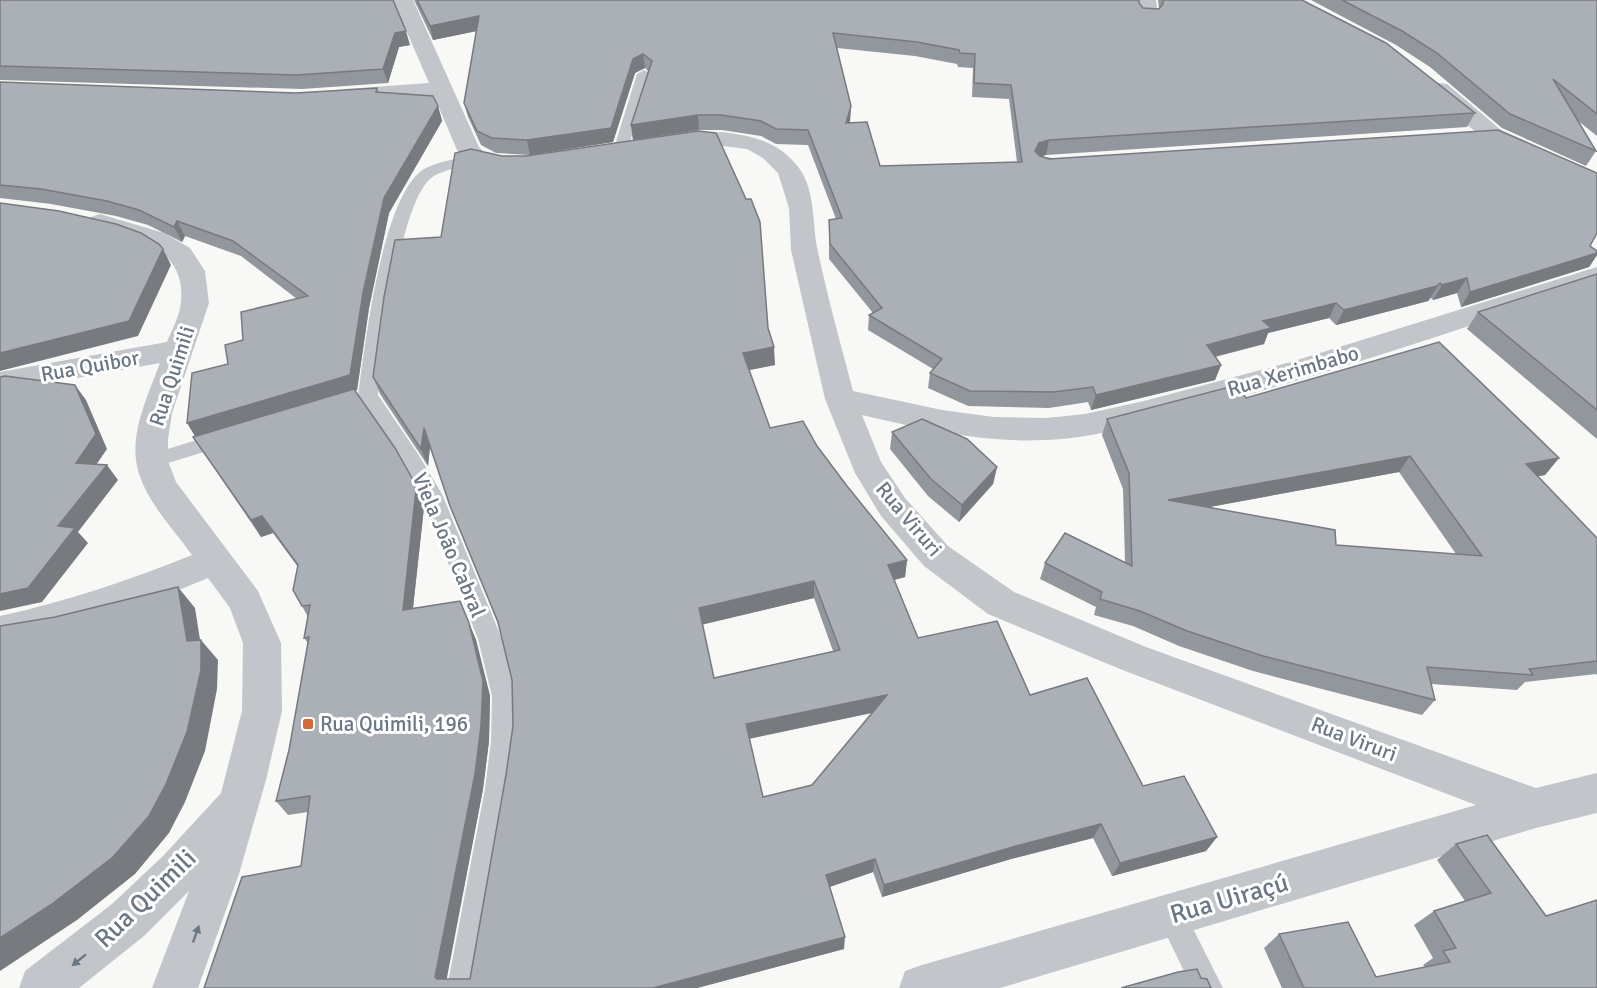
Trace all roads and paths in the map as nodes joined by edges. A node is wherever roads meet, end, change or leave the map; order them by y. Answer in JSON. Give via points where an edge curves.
{"nodes":[{"id":1,"x":403,"y":0,"type":"edge"},
{"id":2,"x":644,"y":74,"type":"edge"},
{"id":3,"x":1421,"y":74,"type":"edge"},
{"id":4,"x":442,"y":89,"type":"junction"},
{"id":5,"x":325,"y":97,"type":"edge"},
{"id":6,"x":1493,"y":135,"type":"junction"},
{"id":7,"x":1458,"y":137,"type":"edge"},
{"id":8,"x":620,"y":152,"type":"junction"},
{"id":9,"x":588,"y":156,"type":"edge"},
{"id":10,"x":478,"y":159,"type":"junction"},
{"id":11,"x":539,"y":163,"type":"edge"},
{"id":12,"x":1597,"y":183,"type":"edge"},
{"id":13,"x":69,"y":216,"type":"edge"},
{"id":14,"x":1597,"y":275,"type":"edge"},
{"id":15,"x":180,"y":349,"type":"junction"},
{"id":16,"x":0,"y":382,"type":"edge"},
{"id":17,"x":840,"y":399,"type":"junction"},
{"id":18,"x":240,"y":434,"type":"edge"},
{"id":19,"x":152,"y":461,"type":"junction"},
{"id":20,"x":215,"y":560,"type":"junction"},
{"id":21,"x":0,"y":632,"type":"edge"},
{"id":22,"x":1597,"y":793,"type":"edge"},
{"id":23,"x":239,"y":800,"type":"junction"},
{"id":24,"x":1536,"y":808,"type":"junction"},
{"id":25,"x":1171,"y":915,"type":"junction"},
{"id":26,"x":42,"y":988,"type":"edge"},
{"id":27,"x":174,"y":988,"type":"edge"},
{"id":28,"x":462,"y":988,"type":"edge"},
{"id":29,"x":922,"y":988,"type":"edge"},
{"id":30,"x":1208,"y":988,"type":"edge"}],
"edges":[{"from":1,"to":4,"type":"street"},
{"from":2,"to":8,"type":"lane"},
{"from":3,"to":6,"type":"street"},
{"from":4,"to":5,"type":"street"},
{"from":4,"to":10,"type":"street","via":[[469,150]]},
{"from":6,"to":7,"type":"street"},
{"from":6,"to":12,"type":"street"},
{"from":8,"to":9,"type":"street","name":"Rua Viruri"},
{"from":8,"to":17,"type":"street","name":"Rua Viruri","via":[[722,139],[753,143],[771,153],[789,171],[801,207],[804,249]]},
{"from":10,"to":11,"type":"street","via":[[508,164]]},
{"from":10,"to":28,"type":"lane","name":"Viela João Cabral","via":[[432,172],[415,189],[390,262],[358,399],[411,459],[431,494],[490,639],[504,696],[499,779]]},
{"from":13,"to":15,"type":"street","name":"Rua Quimili","via":[[155,238],[181,254],[192,271],[195,303]]},
{"from":14,"to":17,"type":"street","name":"Rua Xerimbabo","via":[[1280,377],[1124,417],[1047,429],[999,430]]},
{"from":15,"to":16,"type":"street","name":"Rua Quibor"},
{"from":15,"to":19,"type":"street","name":"Rua Quimili","via":[[157,413]]},
{"from":17,"to":24,"type":"street","name":"Rua Viruri","via":[[866,465],[893,507],[936,556],[1001,603],[1133,658]]},
{"from":18,"to":19,"type":"lane"},
{"from":19,"to":20,"type":"street","name":"Rua Quimili","via":[[161,487]]},
{"from":20,"to":21,"type":"street","via":[[134,594]]},
{"from":20,"to":23,"type":"street","name":"Rua Quimili","via":[[245,601],[261,643],[261,711]]},
{"from":22,"to":24,"type":"street","name":"Rua Uiraçú"},
{"from":23,"to":26,"type":"street","name":"Rua Quimili","one_way":true,"via":[[179,870],[128,920]]},
{"from":27,"to":23,"type":"street","name":"Rua Quimili","one_way":true,"via":[[218,874]]},
{"from":24,"to":25,"type":"street","name":"Rua Uiraçú"},
{"from":25,"to":29,"type":"street","name":"Rua Uiraçú"},
{"from":25,"to":30,"type":"lane"}]}
